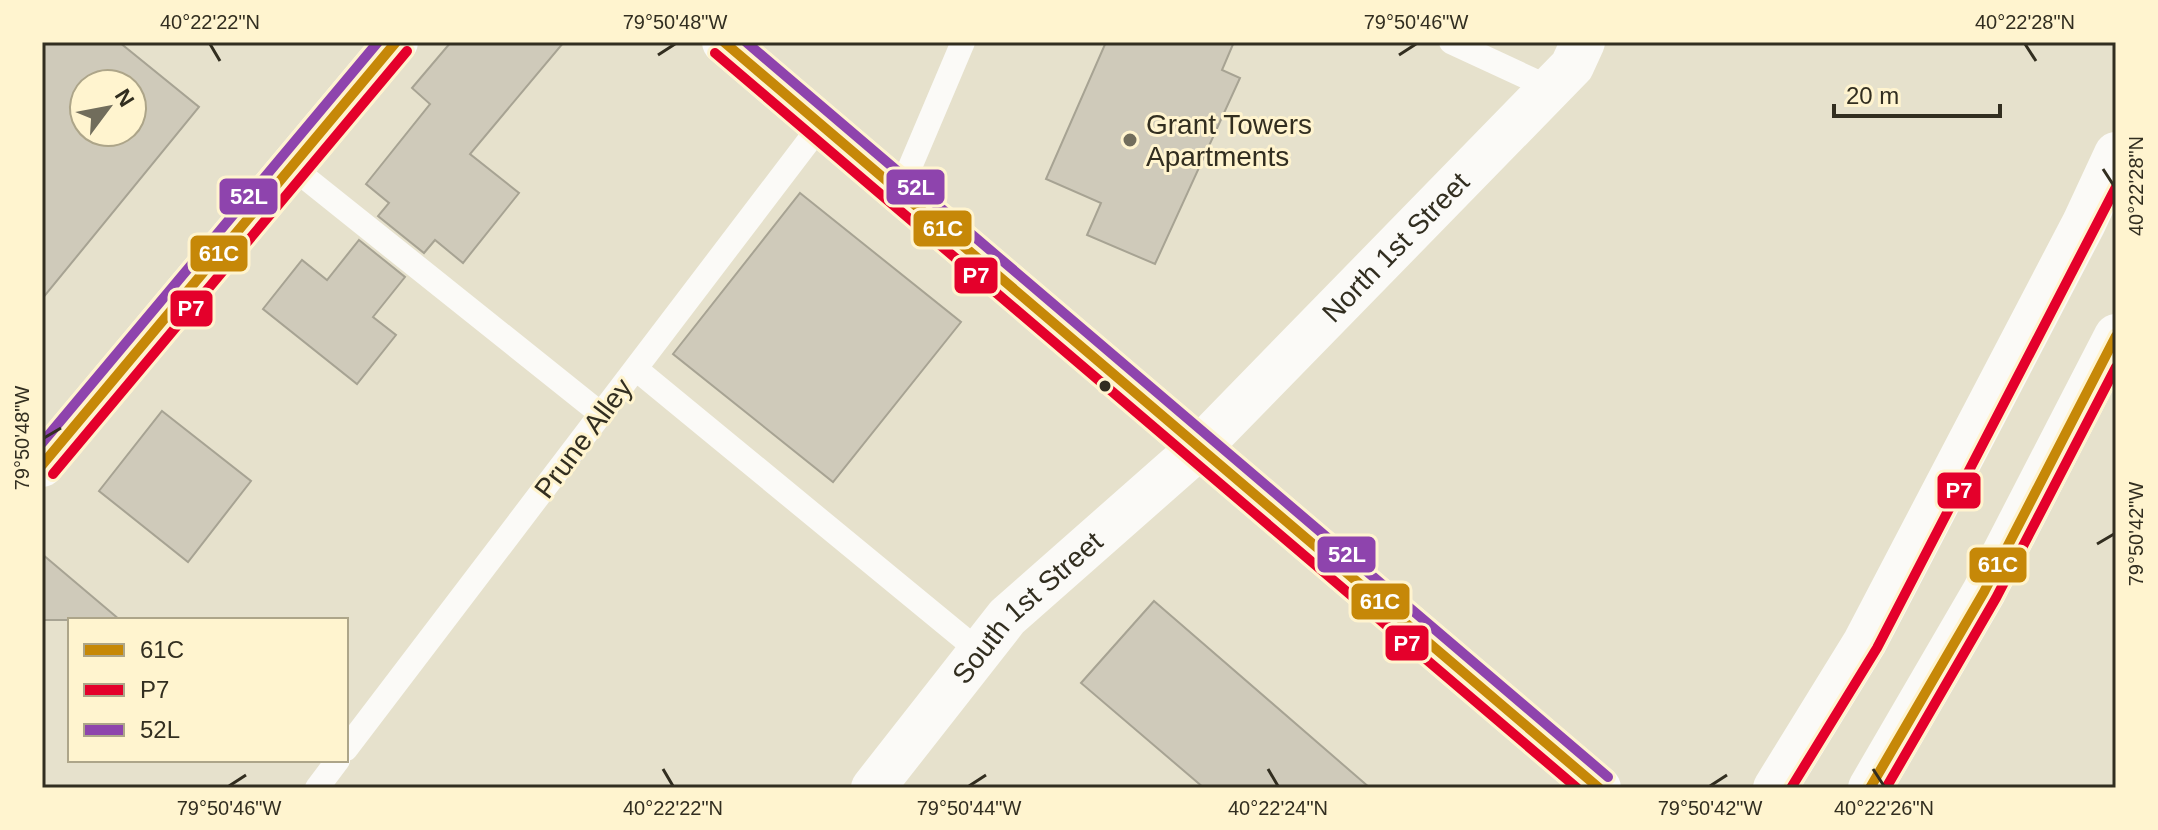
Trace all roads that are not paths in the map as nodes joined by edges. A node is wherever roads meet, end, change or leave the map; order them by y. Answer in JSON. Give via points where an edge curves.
{"nodes":[{"id":1,"x":396,"y":42,"type":"edge"},
{"id":2,"x":724,"y":42,"type":"edge"},
{"id":3,"x":963,"y":42,"type":"edge"},
{"id":4,"x":1451,"y":42,"type":"edge"},
{"id":5,"x":1583,"y":42,"type":"edge"},
{"id":6,"x":1550,"y":88,"type":"junction"},
{"id":7,"x":820,"y":126,"type":"junction"},
{"id":8,"x":2116,"y":154,"type":"edge"},
{"id":9,"x":292,"y":167,"type":"junction"},
{"id":10,"x":899,"y":193,"type":"junction"},
{"id":11,"x":2116,"y":336,"type":"edge"},
{"id":12,"x":636,"y":369,"type":"junction"},
{"id":13,"x":601,"y":414,"type":"junction"},
{"id":14,"x":1201,"y":446,"type":"junction"},
{"id":15,"x":42,"y":465,"type":"edge"},
{"id":16,"x":980,"y":652,"type":"junction"},
{"id":17,"x":348,"y":746,"type":"edge"},
{"id":18,"x":336,"y":762,"type":"edge"},
{"id":19,"x":317,"y":788,"type":"edge"},
{"id":20,"x":873,"y":788,"type":"edge"},
{"id":21,"x":1599,"y":788,"type":"edge"},
{"id":22,"x":1775,"y":788,"type":"edge"},
{"id":23,"x":1870,"y":788,"type":"edge"}],
"edges":[{"from":1,"to":9,"type":"street"},
{"from":2,"to":7,"type":"street"},
{"from":3,"to":10,"type":"lane"},
{"from":4,"to":6,"type":"lane"},
{"from":5,"to":6,"type":"street","name":"North 1st Street","via":[[1572,66]]},
{"from":6,"to":14,"type":"street","name":"North 1st Street"},
{"from":7,"to":10,"type":"street"},
{"from":7,"to":12,"type":"lane","name":"Prune Alley"},
{"from":8,"to":22,"type":"street","via":[[1865,642]]},
{"from":9,"to":13,"type":"lane"},
{"from":9,"to":15,"type":"street"},
{"from":10,"to":14,"type":"street"},
{"from":11,"to":23,"type":"street","via":[[1984,592]]},
{"from":12,"to":13,"type":"lane","name":"Prune Alley"},
{"from":12,"to":16,"type":"lane"},
{"from":13,"to":17,"type":"lane","name":"Prune Alley"},
{"from":14,"to":16,"type":"street","name":"South 1st Street","via":[[1007,617]]},
{"from":14,"to":21,"type":"street"},
{"from":16,"to":20,"type":"street","name":"South 1st Street"},
{"from":18,"to":19,"type":"lane"}]}
